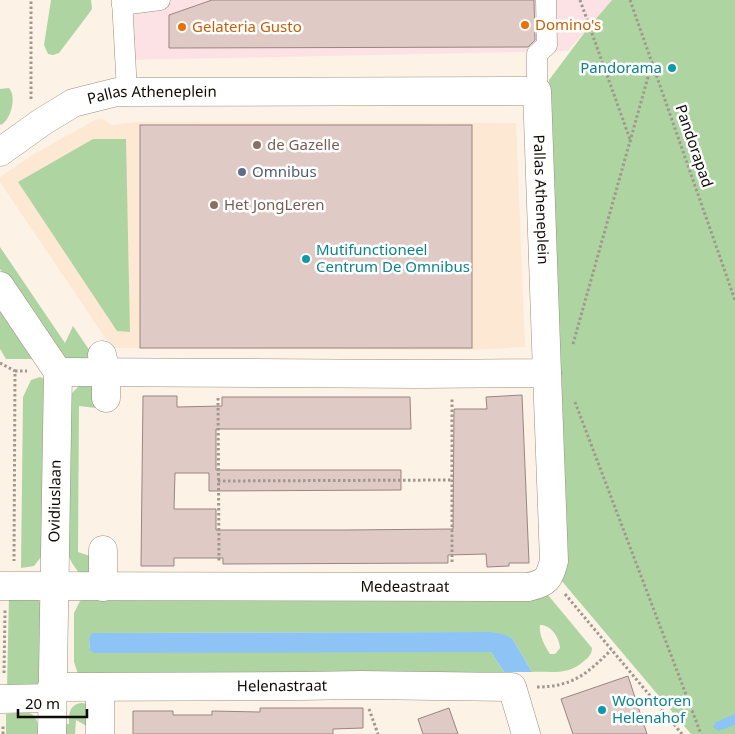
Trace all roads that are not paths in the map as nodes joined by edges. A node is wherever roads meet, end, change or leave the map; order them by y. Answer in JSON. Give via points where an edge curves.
{"nodes":[{"id":1,"x":160,"y":0,"type":"edge"},
{"id":2,"x":546,"y":0,"type":"edge"},
{"id":3,"x":122,"y":3,"type":"edge"},
{"id":4,"x":127,"y":91,"type":"junction"},
{"id":5,"x":537,"y":91,"type":"junction"},
{"id":6,"x":0,"y":152,"type":"edge"},
{"id":7,"x":0,"y":286,"type":"edge"},
{"id":8,"x":58,"y":372,"type":"junction"},
{"id":9,"x":547,"y":373,"type":"junction"},
{"id":10,"x":103,"y":550,"type":"dead end"},
{"id":11,"x":6,"y":586,"type":"edge"},
{"id":12,"x":54,"y":587,"type":"junction"},
{"id":13,"x":103,"y":587,"type":"junction"},
{"id":14,"x":100,"y":687,"type":"junction"},
{"id":15,"x":52,"y":692,"type":"junction"},
{"id":16,"x":2,"y":699,"type":"edge"},
{"id":17,"x":52,"y":734,"type":"edge"},
{"id":18,"x":100,"y":734,"type":"edge"},
{"id":19,"x":526,"y":734,"type":"edge"}],
"edges":[{"from":1,"to":3,"type":"street"},
{"from":2,"to":5,"type":"street","via":[[547,45],[537,54]]},
{"from":3,"to":4,"type":"street"},
{"from":4,"to":5,"type":"street","name":"Pallas Atheneplein"},
{"from":4,"to":6,"type":"street","name":"Pallas Atheneplein","via":[[73,103]]},
{"from":5,"to":9,"type":"street","name":"Pallas Atheneplein"},
{"from":7,"to":8,"type":"street"},
{"from":8,"to":9,"type":"street"},
{"from":8,"to":12,"type":"street","name":"Ovidiuslaan"},
{"from":9,"to":13,"type":"street","name":"Medeastraat","via":[[554,561],[550,576],[539,585]]},
{"from":10,"to":13,"type":"street"},
{"from":11,"to":12,"type":"street","name":"Medeastraat"},
{"from":12,"to":13,"type":"street","name":"Medeastraat"},
{"from":12,"to":15,"type":"street","name":"Ovidiuslaan"},
{"from":14,"to":15,"type":"street","name":"Helenastraat"},
{"from":14,"to":18,"type":"street"},
{"from":14,"to":19,"type":"street","name":"Helenastraat","via":[[512,687]]},
{"from":15,"to":16,"type":"street","name":"Helenastraat"},
{"from":15,"to":17,"type":"street","name":"Ovidiuslaan"}]}
